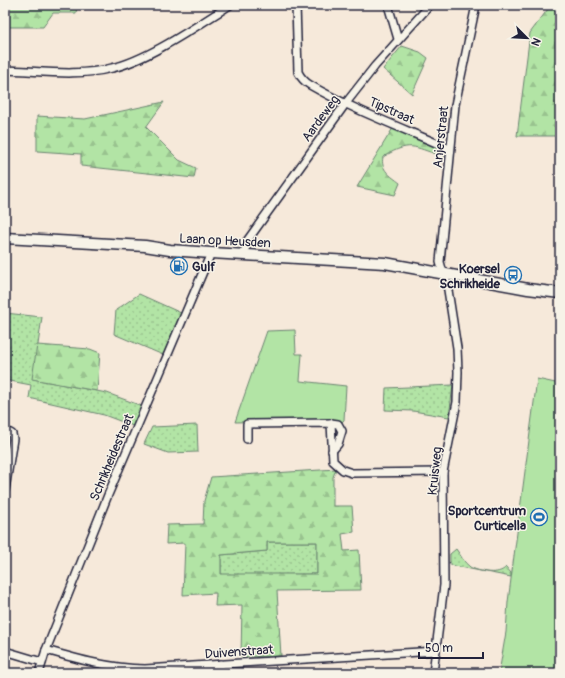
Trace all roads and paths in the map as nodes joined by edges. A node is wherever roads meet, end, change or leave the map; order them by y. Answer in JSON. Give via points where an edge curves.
{"nodes":[{"id":1,"x":230,"y":5,"type":"edge"},
{"id":2,"x":296,"y":5,"type":"edge"},
{"id":3,"x":388,"y":5,"type":"edge"},
{"id":4,"x":430,"y":5,"type":"edge"},
{"id":5,"x":476,"y":5,"type":"edge"},
{"id":6,"x":398,"y":39,"type":"junction"},
{"id":7,"x":5,"y":70,"type":"edge"},
{"id":8,"x":346,"y":103,"type":"junction"},
{"id":9,"x":450,"y":149,"type":"junction"},
{"id":10,"x":5,"y":238,"type":"edge"},
{"id":11,"x":211,"y":253,"type":"junction"},
{"id":12,"x":244,"y":254,"type":"junction"},
{"id":13,"x":443,"y":274,"type":"junction"},
{"id":14,"x":560,"y":293,"type":"edge"},
{"id":15,"x":331,"y":422,"type":"junction"},
{"id":16,"x":5,"y":430,"type":"edge"},
{"id":17,"x":247,"y":440,"type":"dead end"},
{"id":18,"x":332,"y":451,"type":"junction"},
{"id":19,"x":444,"y":472,"type":"junction"},
{"id":20,"x":5,"y":490,"type":"edge"},
{"id":21,"x":46,"y":650,"type":"junction"},
{"id":22,"x":5,"y":651,"type":"edge"},
{"id":23,"x":436,"y":651,"type":"junction"},
{"id":24,"x":42,"y":662,"type":"junction"},
{"id":25,"x":220,"y":664,"type":"junction"},
{"id":26,"x":39,"y":673,"type":"edge"},
{"id":27,"x":220,"y":673,"type":"edge"},
{"id":28,"x":432,"y":673,"type":"edge"}],
"edges":[{"from":1,"to":7,"type":"street","via":[[147,54],[112,68],[86,72]]},
{"from":2,"to":8,"type":"street","name":"Tipstraat","via":[[298,72],[301,78]]},
{"from":3,"to":6,"type":"street"},
{"from":4,"to":6,"type":"street","name":"Aardeweg"},
{"from":5,"to":9,"type":"street","name":"Anjerstraat","via":[[458,84]]},
{"from":6,"to":8,"type":"street","name":"Aardeweg"},
{"from":8,"to":9,"type":"street","name":"Tipstraat"},
{"from":8,"to":12,"type":"street","name":"Aardeweg","via":[[246,241]]},
{"from":9,"to":13,"type":"street","name":"Anjerstraat","via":[[440,262]]},
{"from":10,"to":11,"type":"street","name":"Laan op Heusden","via":[[145,246]]},
{"from":11,"to":12,"type":"street","name":"Laan op Heusden"},
{"from":11,"to":21,"type":"street","name":"Schrikheidestraat","via":[[108,495]]},
{"from":12,"to":13,"type":"street","name":"Laan op Heusden","via":[[385,263]]},
{"from":13,"to":14,"type":"street","name":"Laan op Heusden"},
{"from":13,"to":19,"type":"street","name":"Kruisweg","via":[[457,348],[458,372],[456,402]]},
{"from":15,"to":17,"type":"street","via":[[247,424]]},
{"from":15,"to":18,"type":"street"},
{"from":15,"to":18,"type":"street","via":[[338,424],[342,431],[338,444]]},
{"from":16,"to":20,"type":"street","via":[[12,434],[13,439]]},
{"from":18,"to":19,"type":"street","via":[[333,461],[337,466],[352,473]]},
{"from":19,"to":23,"type":"street","name":"Kruisweg","via":[[444,585]]},
{"from":21,"to":24,"type":"street","name":"Schrikheidestraat"},
{"from":21,"to":25,"type":"street","name":"Duivenstraat","via":[[89,663],[122,668]]},
{"from":22,"to":24,"type":"street"},
{"from":23,"to":25,"type":"street","name":"Duivenstraat"},
{"from":23,"to":28,"type":"street","name":"Kruisweg"},
{"from":24,"to":26,"type":"street","name":"Schrikheidestraat"},
{"from":25,"to":27,"type":"street"}]}
